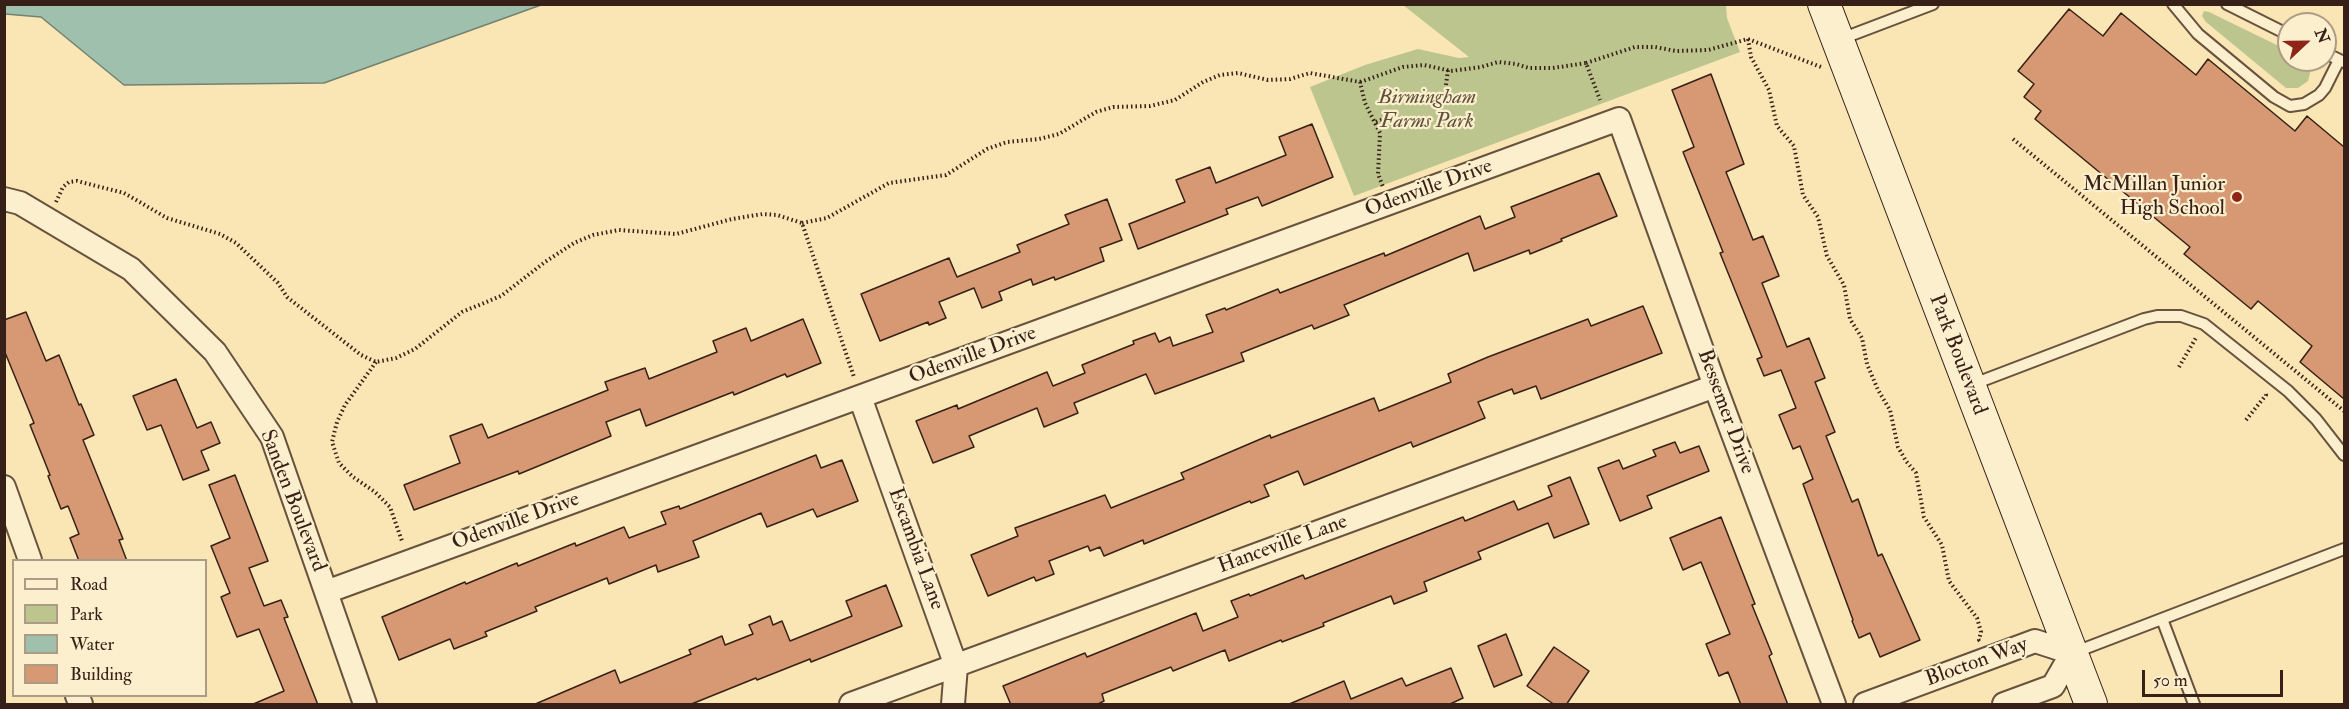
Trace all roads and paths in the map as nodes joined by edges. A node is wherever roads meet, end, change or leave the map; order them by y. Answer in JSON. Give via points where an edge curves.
{"nodes":[{"id":1,"x":1824,"y":4,"type":"edge"},
{"id":2,"x":1933,"y":4,"type":"edge"},
{"id":3,"x":2173,"y":4,"type":"edge"},
{"id":4,"x":2227,"y":4,"type":"edge"},
{"id":5,"x":2277,"y":29,"type":"edge"},
{"id":6,"x":1748,"y":39,"type":"junction"},
{"id":7,"x":1834,"y":53,"type":"junction"},
{"id":8,"x":2342,"y":61,"type":"edge"},
{"id":9,"x":1586,"y":63,"type":"junction"},
{"id":10,"x":1448,"y":70,"type":"junction"},
{"id":11,"x":1360,"y":82,"type":"junction"},
{"id":12,"x":1446,"y":85,"type":"dead end"},
{"id":13,"x":1600,"y":100,"type":"dead end"},
{"id":14,"x":1397,"y":114,"type":"dead end"},
{"id":15,"x":1619,"y":119,"type":"joint"},
{"id":16,"x":1376,"y":122,"type":"junction"},
{"id":17,"x":2013,"y":139,"type":"dead end"},
{"id":18,"x":1383,"y":187,"type":"dead end"},
{"id":19,"x":4,"y":199,"type":"edge"},
{"id":20,"x":56,"y":203,"type":"dead end"},
{"id":21,"x":802,"y":223,"type":"junction"},
{"id":22,"x":2197,"y":335,"type":"dead end"},
{"id":23,"x":376,"y":362,"type":"junction"},
{"id":24,"x":2180,"y":367,"type":"dead end"},
{"id":25,"x":1715,"y":386,"type":"junction"},
{"id":26,"x":1969,"y":386,"type":"junction"},
{"id":27,"x":857,"y":387,"type":"junction"},
{"id":28,"x":2263,"y":388,"type":"dead end"},
{"id":29,"x":2344,"y":411,"type":"edge"},
{"id":30,"x":2246,"y":420,"type":"dead end"},
{"id":31,"x":2344,"y":455,"type":"edge"},
{"id":32,"x":4,"y":487,"type":"edge"},
{"id":33,"x":402,"y":541,"type":"dead end"},
{"id":34,"x":2344,"y":549,"type":"edge"},
{"id":35,"x":29,"y":559,"type":"edge"},
{"id":36,"x":326,"y":592,"type":"junction"},
{"id":37,"x":2162,"y":620,"type":"junction"},
{"id":38,"x":1981,"y":642,"type":"dead end"},
{"id":39,"x":2072,"y":653,"type":"junction"},
{"id":40,"x":956,"y":666,"type":"junction"},
{"id":41,"x":365,"y":705,"type":"edge"},
{"id":42,"x":851,"y":705,"type":"edge"},
{"id":43,"x":953,"y":705,"type":"edge"},
{"id":44,"x":1834,"y":705,"type":"edge"},
{"id":45,"x":1865,"y":705,"type":"edge"},
{"id":46,"x":2004,"y":705,"type":"edge"},
{"id":47,"x":2091,"y":705,"type":"edge"},
{"id":48,"x":2194,"y":705,"type":"edge"}],
"edges":[{"from":1,"to":7,"type":"main road","name":"Park Boulevard"},
{"from":2,"to":7,"type":"lane"},
{"from":3,"to":8,"type":"lane","via":[[2198,34],[2290,106],[2304,104],[2319,95]]},
{"from":4,"to":5,"type":"lane"},
{"from":6,"to":7,"type":"path","via":[[1824,68]]},
{"from":6,"to":9,"type":"path","via":[[1708,50],[1635,47]]},
{"from":6,"to":38,"type":"path","via":[[1751,57],[1769,90],[1777,126],[1794,146],[1803,195],[1818,217],[1827,256],[1844,285],[1850,319],[1862,338],[1867,364],[1890,410],[1899,447],[1916,472],[1924,517],[1942,546],[1949,581],[1977,618]]},
{"from":7,"to":26,"type":"main road","name":"Park Boulevard"},
{"from":9,"to":10,"type":"path","via":[[1529,68],[1498,62]]},
{"from":9,"to":13,"type":"path"},
{"from":10,"to":11,"type":"path","via":[[1424,65],[1403,67]]},
{"from":10,"to":12,"type":"path"},
{"from":11,"to":16,"type":"path","via":[[1365,103]]},
{"from":11,"to":21,"type":"path","via":[[1310,73],[1268,80],[1238,73],[1220,75],[1175,100],[1150,106],[1113,107],[1096,112],[1059,134],[987,149],[946,175],[889,183],[827,218]]},
{"from":14,"to":16,"type":"path"},
{"from":15,"to":25,"type":"street","name":"Bessemer Drive"},
{"from":15,"to":27,"type":"street","name":"Odenville Drive"},
{"from":16,"to":18,"type":"path","via":[[1380,133],[1378,174]]},
{"from":17,"to":29,"type":"path"},
{"from":19,"to":36,"type":"street","name":"Sanden Boulevard","via":[[20,203],[131,269],[215,352],[273,437]]},
{"from":20,"to":23,"type":"path","via":[[63,187],[77,181],[124,193],[167,218],[220,234],[236,243],[278,283],[286,297],[360,355]]},
{"from":21,"to":23,"type":"path","via":[[763,214],[676,234],[619,230],[593,235],[545,262],[501,297],[462,312],[415,349]]},
{"from":21,"to":27,"type":"path"},
{"from":22,"to":24,"type":"path"},
{"from":23,"to":33,"type":"path","via":[[345,405],[332,442],[339,463],[390,507]]},
{"from":25,"to":40,"type":"street","name":"Hanceville Lane"},
{"from":25,"to":44,"type":"street","name":"Bessemer Drive"},
{"from":26,"to":31,"type":"lane","via":[[2144,319],[2181,316],[2204,324],[2288,391]]},
{"from":26,"to":39,"type":"main road","name":"Park Boulevard"},
{"from":27,"to":36,"type":"street","name":"Odenville Drive"},
{"from":27,"to":40,"type":"street","name":"Escambia Lane"},
{"from":28,"to":30,"type":"path","via":[[2266,395]]},
{"from":32,"to":35,"type":"street"},
{"from":34,"to":37,"type":"lane"},
{"from":36,"to":41,"type":"street","name":"Sanden Boulevard"},
{"from":37,"to":39,"type":"lane"},
{"from":37,"to":48,"type":"lane"},
{"from":39,"to":45,"type":"street","name":"Blocton Way","via":[[2035,641]]},
{"from":39,"to":46,"type":"street","via":[[2053,686]]},
{"from":39,"to":47,"type":"main road","name":"Park Boulevard"},
{"from":40,"to":42,"type":"street","name":"Hanceville Lane"},
{"from":40,"to":43,"type":"street","name":"Escambia Lane"}]}
